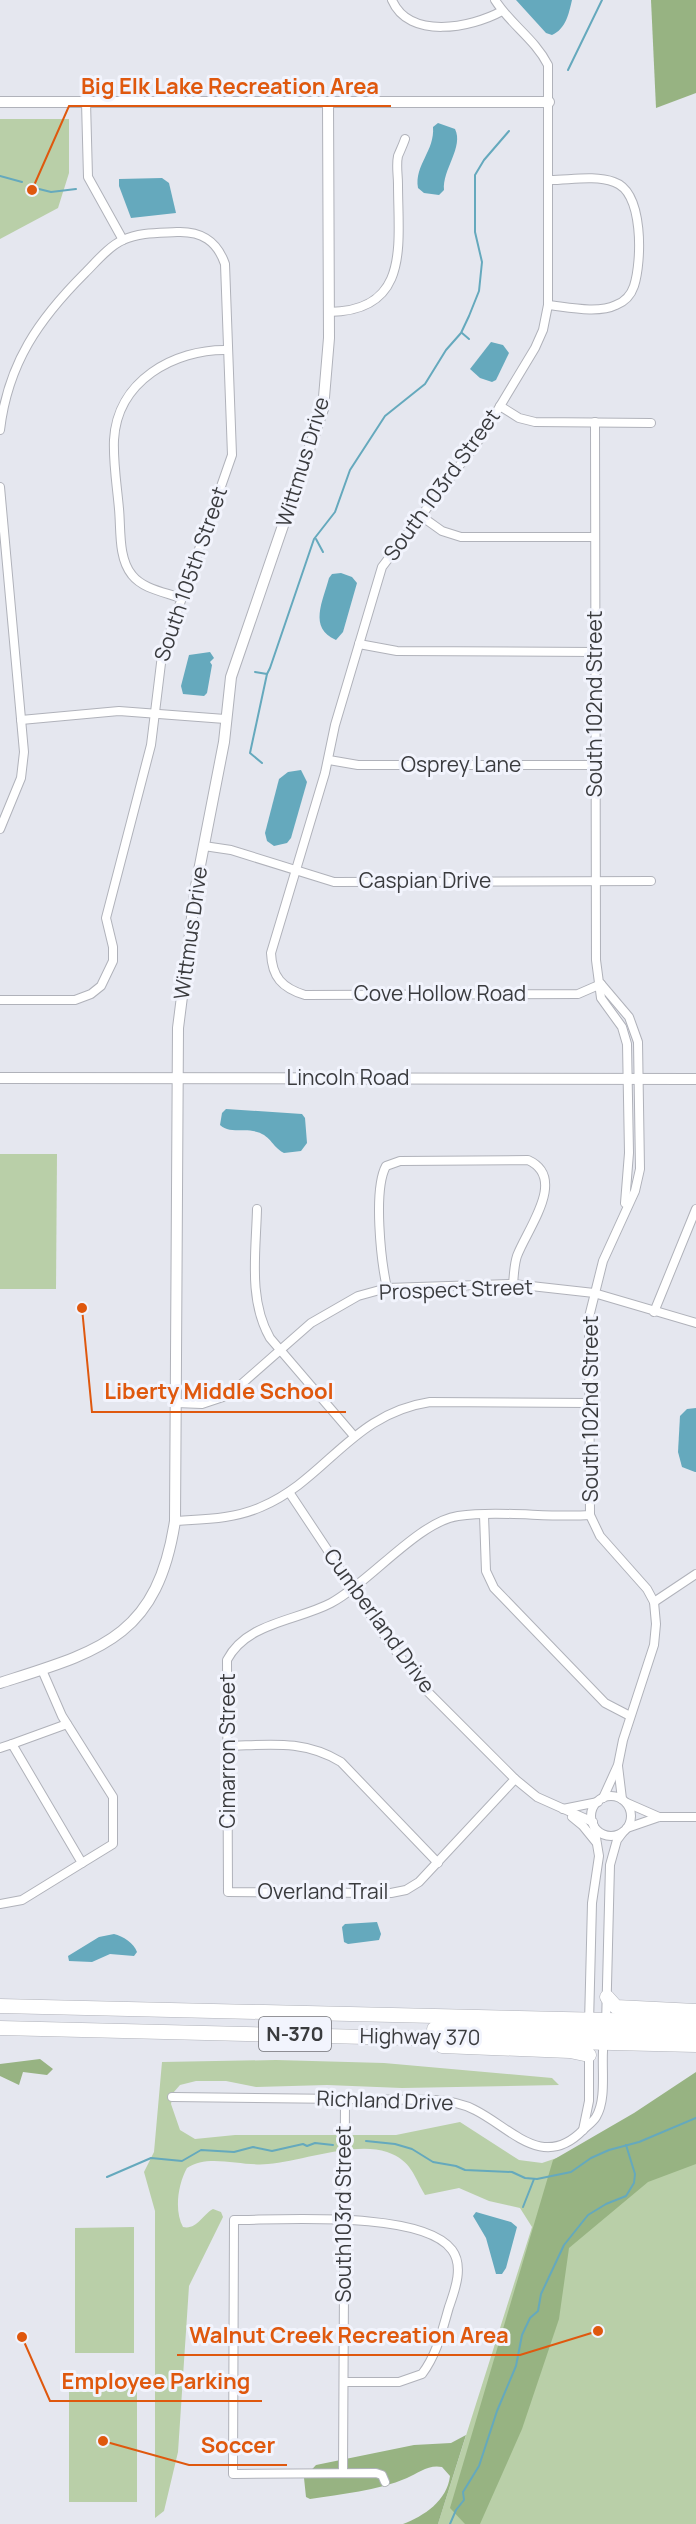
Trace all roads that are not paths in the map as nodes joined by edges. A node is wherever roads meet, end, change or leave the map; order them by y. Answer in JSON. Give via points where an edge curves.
{"nodes":[{"id":1,"x":392,"y":0,"type":"edge"},
{"id":2,"x":495,"y":0,"type":"edge"},
{"id":3,"x":502,"y":11,"type":"junction"},
{"id":4,"x":0,"y":102,"type":"edge"},
{"id":5,"x":86,"y":102,"type":"junction"},
{"id":6,"x":328,"y":102,"type":"junction"},
{"id":7,"x":549,"y":102,"type":"junction"},
{"id":8,"x":405,"y":139,"type":"dead end"},
{"id":9,"x":550,"y":180,"type":"junction"},
{"id":10,"x":123,"y":240,"type":"junction"},
{"id":11,"x":548,"y":305,"type":"junction"},
{"id":12,"x":329,"y":312,"type":"junction"},
{"id":13,"x":227,"y":350,"type":"junction"},
{"id":14,"x":500,"y":406,"type":"junction"},
{"id":15,"x":595,"y":423,"type":"junction"},
{"id":16,"x":651,"y":423,"type":"dead end"},
{"id":17,"x":0,"y":430,"type":"edge"},
{"id":18,"x":0,"y":487,"type":"edge"},
{"id":19,"x":421,"y":516,"type":"junction"},
{"id":20,"x":594,"y":537,"type":"junction"},
{"id":21,"x":181,"y":598,"type":"junction"},
{"id":22,"x":359,"y":644,"type":"junction"},
{"id":23,"x":595,"y":651,"type":"junction"},
{"id":24,"x":153,"y":714,"type":"junction"},
{"id":25,"x":225,"y":719,"type":"junction"},
{"id":26,"x":21,"y":720,"type":"junction"},
{"id":27,"x":329,"y":760,"type":"junction"},
{"id":28,"x":594,"y":765,"type":"junction"},
{"id":29,"x":0,"y":829,"type":"edge"},
{"id":30,"x":204,"y":846,"type":"junction"},
{"id":31,"x":297,"y":871,"type":"junction"},
{"id":32,"x":595,"y":880,"type":"junction"},
{"id":33,"x":651,"y":880,"type":"dead end"},
{"id":34,"x":280,"y":983,"type":"joint"},
{"id":35,"x":601,"y":984,"type":"junction"},
{"id":36,"x":0,"y":1000,"type":"edge"},
{"id":37,"x":0,"y":1078,"type":"edge"},
{"id":38,"x":178,"y":1078,"type":"junction"},
{"id":39,"x":634,"y":1079,"type":"junction"},
{"id":40,"x":696,"y":1079,"type":"edge"},
{"id":41,"x":257,"y":1209,"type":"dead end"},
{"id":42,"x":696,"y":1209,"type":"edge"},
{"id":43,"x":513,"y":1284,"type":"junction"},
{"id":44,"x":387,"y":1288,"type":"junction"},
{"id":45,"x":594,"y":1293,"type":"junction"},
{"id":46,"x":654,"y":1312,"type":"junction"},
{"id":47,"x":696,"y":1323,"type":"edge"},
{"id":48,"x":280,"y":1350,"type":"junction"},
{"id":49,"x":176,"y":1403,"type":"junction"},
{"id":50,"x":589,"y":1403,"type":"junction"},
{"id":51,"x":354,"y":1436,"type":"junction"},
{"id":52,"x":289,"y":1492,"type":"junction"},
{"id":53,"x":484,"y":1515,"type":"junction"},
{"id":54,"x":590,"y":1515,"type":"junction"},
{"id":55,"x":175,"y":1521,"type":"junction"},
{"id":56,"x":696,"y":1574,"type":"edge"},
{"id":57,"x":353,"y":1589,"type":"junction"},
{"id":58,"x":654,"y":1602,"type":"junction"},
{"id":59,"x":42,"y":1670,"type":"junction"},
{"id":60,"x":0,"y":1683,"type":"edge"},
{"id":61,"x":630,"y":1716,"type":"junction"},
{"id":62,"x":67,"y":1724,"type":"junction"},
{"id":63,"x":12,"y":1744,"type":"junction"},
{"id":64,"x":227,"y":1746,"type":"junction"},
{"id":65,"x":0,"y":1748,"type":"edge"},
{"id":66,"x":618,"y":1765,"type":"junction"},
{"id":67,"x":515,"y":1779,"type":"junction"},
{"id":68,"x":600,"y":1800,"type":"junction"},
{"id":69,"x":625,"y":1801,"type":"junction"},
{"id":70,"x":562,"y":1810,"type":"junction"},
{"id":71,"x":696,"y":1817,"type":"edge"},
{"id":72,"x":659,"y":1818,"type":"junction"},
{"id":73,"x":594,"y":1824,"type":"junction"},
{"id":74,"x":625,"y":1830,"type":"junction"},
{"id":75,"x":598,"y":1844,"type":"junction"},
{"id":76,"x":82,"y":1863,"type":"junction"},
{"id":77,"x":438,"y":1863,"type":"junction"},
{"id":78,"x":228,"y":1892,"type":"joint"},
{"id":79,"x":0,"y":1904,"type":"edge"},
{"id":80,"x":607,"y":1996,"type":"junction"},
{"id":81,"x":0,"y":2006,"type":"edge"},
{"id":82,"x":696,"y":2011,"type":"edge"},
{"id":83,"x":696,"y":2022,"type":"edge"},
{"id":84,"x":0,"y":2028,"type":"edge"},
{"id":85,"x":596,"y":2033,"type":"junction"},
{"id":86,"x":696,"y":2034,"type":"edge"},
{"id":87,"x":696,"y":2044,"type":"edge"},
{"id":88,"x":172,"y":2097,"type":"dead end"},
{"id":89,"x":345,"y":2099,"type":"junction"},
{"id":90,"x":583,"y":2130,"type":"junction"},
{"id":91,"x":344,"y":2220,"type":"junction"},
{"id":92,"x":344,"y":2382,"type":"junction"},
{"id":93,"x":343,"y":2473,"type":"junction"},
{"id":94,"x":386,"y":2482,"type":"dead end"}],
"edges":[{"from":1,"to":3,"type":"street","via":[[399,13],[418,25],[474,24]]},
{"from":2,"to":3,"type":"street","name":"South 103rd Street"},
{"from":3,"to":7,"type":"street","name":"South 103rd Street","via":[[539,48],[548,65]]},
{"from":4,"to":5,"type":"street"},
{"from":5,"to":6,"type":"street"},
{"from":5,"to":10,"type":"street","via":[[88,177]]},
{"from":6,"to":7,"type":"street"},
{"from":6,"to":12,"type":"street","name":"Wittmus Drive"},
{"from":7,"to":9,"type":"street","name":"South 103rd Street"},
{"from":8,"to":12,"type":"street","via":[[398,157],[398,249],[392,281],[382,295],[361,308]]},
{"from":9,"to":11,"type":"street","name":"South 103rd Street"},
{"from":9,"to":11,"type":"street","via":[[600,179],[625,189],[636,209],[637,243],[634,288],[627,298],[605,309]]},
{"from":10,"to":13,"type":"street","name":"South 105th Street","via":[[142,234],[198,233],[220,249],[225,264]]},
{"from":10,"to":17,"type":"street","via":[[63,294],[39,324],[17,363]]},
{"from":11,"to":14,"type":"street","name":"South 103rd Street","via":[[535,348]]},
{"from":12,"to":25,"type":"street","name":"Wittmus Drive","via":[[322,410],[231,677]]},
{"from":13,"to":21,"type":"street","name":"South 105th Street","via":[[232,455]]},
{"from":13,"to":21,"type":"street","via":[[185,354],[153,371],[140,382],[117,421],[114,454],[125,564],[130,574],[147,586]]},
{"from":14,"to":15,"type":"street","via":[[519,418],[535,422]]},
{"from":14,"to":19,"type":"street","name":"South 103rd Street"},
{"from":15,"to":16,"type":"street"},
{"from":15,"to":20,"type":"street","name":"South 102nd Street"},
{"from":18,"to":26,"type":"street"},
{"from":19,"to":20,"type":"street","via":[[442,531],[461,537]]},
{"from":19,"to":22,"type":"street","name":"South 103rd Street","via":[[382,567]]},
{"from":20,"to":23,"type":"street","name":"South 102nd Street"},
{"from":21,"to":24,"type":"street","name":"South 105th Street","via":[[162,655]]},
{"from":22,"to":23,"type":"street","via":[[397,651]]},
{"from":22,"to":27,"type":"street","name":"South 103rd Street"},
{"from":23,"to":28,"type":"street","name":"South 102nd Street"},
{"from":24,"to":25,"type":"street"},
{"from":24,"to":26,"type":"street","via":[[119,711]]},
{"from":24,"to":36,"type":"street","name":"South 105th Street","via":[[151,745],[106,918],[114,947],[113,961],[101,986],[75,1000]]},
{"from":25,"to":30,"type":"street","name":"Wittmus Drive"},
{"from":26,"to":29,"type":"street","via":[[21,778]]},
{"from":27,"to":28,"type":"street","name":"Osprey Lane","via":[[358,765]]},
{"from":27,"to":31,"type":"street","name":"South 103rd Street"},
{"from":28,"to":32,"type":"street","name":"South 102nd Street"},
{"from":30,"to":31,"type":"street","name":"Caspian Drive","via":[[231,850]]},
{"from":30,"to":38,"type":"street","name":"Wittmus Drive","via":[[178,1028]]},
{"from":31,"to":32,"type":"street","name":"Caspian Drive","via":[[334,882]]},
{"from":31,"to":34,"type":"street","name":"South 103rd Street","via":[[271,953],[272,968]]},
{"from":32,"to":33,"type":"street","name":"Caspian Drive"},
{"from":32,"to":35,"type":"street","name":"South 102nd Street","via":[[596,960]]},
{"from":34,"to":35,"type":"street","name":"Cove Hollow Road","via":[[305,994],[578,994]]},
{"from":35,"to":39,"type":"street","name":"South 102nd Street","via":[[636,1030]]},
{"from":37,"to":38,"type":"street","name":"Lincoln Road"},
{"from":38,"to":39,"type":"street","name":"Lincoln Road"},
{"from":38,"to":49,"type":"street","name":"Wittmus Drive"},
{"from":39,"to":40,"type":"street","name":"Lincoln Road"},
{"from":39,"to":45,"type":"street","name":"South 102nd Street","via":[[639,1176],[603,1261]]},
{"from":41,"to":48,"type":"street","via":[[256,1304],[261,1322]]},
{"from":42,"to":46,"type":"street"},
{"from":43,"to":44,"type":"street","name":"Prospect Street"},
{"from":43,"to":44,"type":"street","via":[[517,1257],[545,1190],[545,1174],[540,1167],[528,1160],[400,1161],[386,1166],[380,1180]]},
{"from":43,"to":45,"type":"street","name":"Prospect Street"},
{"from":44,"to":48,"type":"street","name":"Prospect Street","via":[[358,1296],[333,1309]]},
{"from":45,"to":46,"type":"street","name":"Prospect Street"},
{"from":45,"to":50,"type":"street","name":"South 102nd Street","via":[[589,1317]]},
{"from":46,"to":47,"type":"street","name":"Prospect Street"},
{"from":48,"to":49,"type":"street","name":"Prospect Street","via":[[229,1395],[202,1404]]},
{"from":48,"to":51,"type":"street"},
{"from":49,"to":55,"type":"street","name":"Wittmus Drive"},
{"from":50,"to":51,"type":"street","via":[[430,1402],[391,1412]]},
{"from":50,"to":54,"type":"street","name":"South 102nd Street"},
{"from":51,"to":52,"type":"street"},
{"from":52,"to":55,"type":"street","via":[[232,1517]]},
{"from":52,"to":57,"type":"street","name":"Cumberland Drive"},
{"from":53,"to":54,"type":"street","name":"Cimarron Street"},
{"from":53,"to":57,"type":"street","name":"Cimarron Street","via":[[457,1516],[433,1526]]},
{"from":53,"to":61,"type":"street","via":[[486,1571],[494,1588],[605,1703]]},
{"from":54,"to":58,"type":"street","name":"South 102nd Street","via":[[600,1536],[638,1577]]},
{"from":55,"to":59,"type":"street","name":"Wittmus Drive","via":[[162,1579],[134,1621],[105,1645]]},
{"from":56,"to":58,"type":"street"},
{"from":57,"to":64,"type":"street","name":"Cimarron Street","via":[[331,1603],[248,1635],[235,1646],[226,1676]]},
{"from":57,"to":67,"type":"street","name":"Cumberland Drive","via":[[427,1691]]},
{"from":58,"to":61,"type":"street","via":[[654,1644]]},
{"from":59,"to":60,"type":"street","name":"Wittmus Drive"},
{"from":59,"to":62,"type":"street"},
{"from":61,"to":66,"type":"street"},
{"from":62,"to":63,"type":"street"},
{"from":62,"to":76,"type":"street","via":[[115,1803],[113,1844]]},
{"from":63,"to":65,"type":"street"},
{"from":63,"to":76,"type":"street"},
{"from":64,"to":77,"type":"street","via":[[288,1744],[329,1755]]},
{"from":64,"to":78,"type":"street","name":"Cimarron Street"},
{"from":66,"to":68,"type":"street"},
{"from":66,"to":69,"type":"street"},
{"from":67,"to":70,"type":"street","name":"Cumberland Drive"},
{"from":67,"to":77,"type":"street","name":"Overland Trail"},
{"from":68,"to":69,"type":"street","via":[[609,1796]]},
{"from":68,"to":70,"type":"street"},
{"from":68,"to":73,"type":"street","via":[[592,1813]]},
{"from":69,"to":72,"type":"street"},
{"from":69,"to":74,"type":"street","via":[[631,1816]]},
{"from":70,"to":73,"type":"street","name":"Cumberland Drive"},
{"from":70,"to":75,"type":"street","via":[[584,1826]]},
{"from":71,"to":72,"type":"street"},
{"from":72,"to":74,"type":"street"},
{"from":73,"to":74,"type":"street","via":[[610,1836]]},
{"from":73,"to":75,"type":"street"},
{"from":74,"to":80,"type":"street","via":[[616,1840],[610,1865]]},
{"from":75,"to":85,"type":"street","via":[[600,1856],[592,1903]]},
{"from":76,"to":79,"type":"street","via":[[22,1900]]},
{"from":77,"to":78,"type":"street","name":"Overland Trail","via":[[419,1882],[392,1893]]},
{"from":80,"to":82,"type":"highway","via":[[616,2007]]},
{"from":80,"to":85,"type":"street"},
{"from":81,"to":85,"type":"highway","name":"Highway 370","number":"N-370"},
{"from":83,"to":85,"type":"highway","name":"Highway 370","number":"N-370"},
{"from":84,"to":85,"type":"highway","name":"Highway 370","number":"N-370","via":[[372,2036]]},
{"from":85,"to":86,"type":"highway","via":[[613,2030]]},
{"from":85,"to":87,"type":"highway","name":"Highway 370","number":"N-370"},
{"from":85,"to":90,"type":"street"},
{"from":85,"to":90,"type":"street","name":"Richland Drive","via":[[601,2100],[596,2117]]},
{"from":88,"to":89,"type":"street","name":"Richland Drive"},
{"from":89,"to":90,"type":"street","name":"Richland Drive","via":[[460,2103],[520,2139],[546,2148],[570,2141]]},
{"from":89,"to":91,"type":"street","name":"South103rd Street"},
{"from":91,"to":92,"type":"street","name":"South103rd Street"},
{"from":91,"to":92,"type":"street","via":[[365,2219],[424,2232],[453,2250],[458,2264],[457,2284],[435,2353],[422,2374],[399,2382]]},
{"from":91,"to":93,"type":"street","via":[[234,2220],[233,2474]]},
{"from":92,"to":93,"type":"street","name":"South103rd Street"},
{"from":93,"to":94,"type":"street","via":[[379,2474]]}]}
